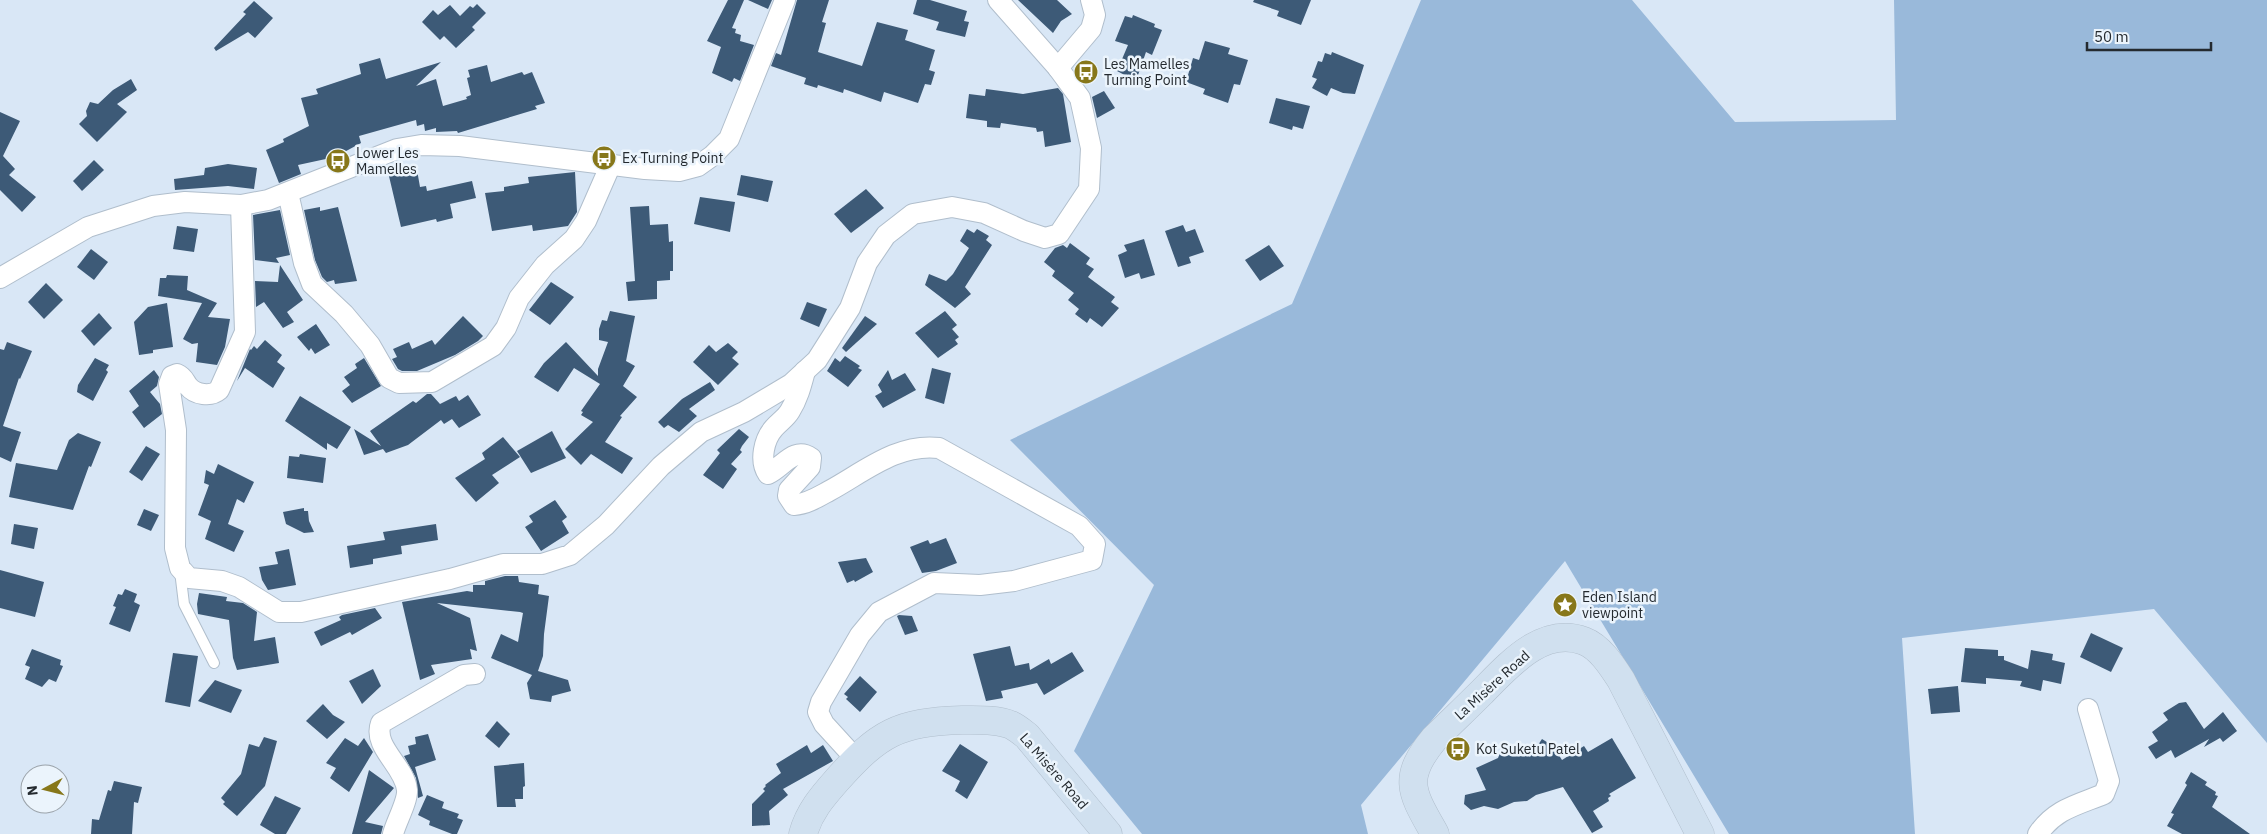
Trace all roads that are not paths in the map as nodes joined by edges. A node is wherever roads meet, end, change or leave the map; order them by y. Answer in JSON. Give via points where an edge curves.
{"nodes":[{"id":1,"x":785,"y":0,"type":"edge"},
{"id":2,"x":998,"y":0,"type":"edge"},
{"id":3,"x":1091,"y":0,"type":"edge"},
{"id":4,"x":1058,"y":68,"type":"junction"},
{"id":5,"x":611,"y":164,"type":"junction"},
{"id":6,"x":288,"y":193,"type":"junction"},
{"id":7,"x":241,"y":205,"type":"junction"},
{"id":8,"x":0,"y":278,"type":"edge"},
{"id":9,"x":805,"y":371,"type":"junction"},
{"id":10,"x":180,"y":568,"type":"junction"},
{"id":11,"x":214,"y":663,"type":"dead end"},
{"id":12,"x":475,"y":674,"type":"dead end"},
{"id":13,"x":2088,"y":709,"type":"dead end"},
{"id":14,"x":855,"y":758,"type":"junction"},
{"id":15,"x":393,"y":834,"type":"edge"},
{"id":16,"x":802,"y":834,"type":"edge"},
{"id":17,"x":1108,"y":834,"type":"edge"},
{"id":18,"x":1435,"y":834,"type":"edge"},
{"id":19,"x":1700,"y":834,"type":"edge"},
{"id":20,"x":2038,"y":834,"type":"edge"}],
"edges":[{"from":1,"to":5,"type":"street","via":[[729,139],[712,156],[698,166],[679,172]]},
{"from":2,"to":4,"type":"street"},
{"from":3,"to":4,"type":"street","via":[[1095,15],[1092,28]]},
{"from":4,"to":9,"type":"street","via":[[1080,98],[1091,148],[1089,189],[1059,234],[1045,238],[984,213],[952,206],[914,214],[886,235],[867,263],[850,308],[817,360]]},
{"from":5,"to":6,"type":"street","via":[[460,146],[421,145],[375,156]]},
{"from":5,"to":6,"type":"street","via":[[586,221],[574,239],[545,265],[519,298],[506,328],[492,346],[432,382],[399,383],[388,378],[370,345],[344,314],[312,284]]},
{"from":6,"to":7,"type":"street"},
{"from":7,"to":8,"type":"street","via":[[185,202],[153,206],[88,227]]},
{"from":7,"to":10,"type":"street","via":[[245,332],[219,390],[214,394],[207,395],[189,388],[183,377],[177,374],[172,376],[169,384],[176,430],[175,548]]},
{"from":9,"to":10,"type":"street","via":[[791,384],[744,412],[701,432],[660,466],[606,525],[570,555],[542,564],[503,564],[301,612],[280,612],[239,586],[189,578]]},
{"from":9,"to":14,"type":"street","via":[[799,396],[789,414],[774,428],[762,458],[768,474],[796,454],[811,458],[810,467],[789,490],[788,496],[794,505],[816,498],[892,454],[914,448],[939,448],[1079,526],[1095,544],[1092,560],[1014,581],[934,583],[880,612],[860,635],[818,712],[824,724]]},
{"from":10,"to":11,"type":"lane","via":[[184,604]]},
{"from":12,"to":15,"type":"street","via":[[464,675],[381,723],[380,739],[407,792]]},
{"from":13,"to":20,"type":"street","via":[[2109,781],[2104,794],[2063,810],[2048,820]]},
{"from":14,"to":16,"type":"main road","name":"La Misère Road","via":[[820,799]]},
{"from":14,"to":17,"type":"main road","name":"La Misère Road","via":[[891,733],[916,724],[968,720],[1011,724],[1027,736]]},
{"from":18,"to":19,"type":"main road","name":"La Misère Road","via":[[1417,801],[1413,783],[1414,766],[1422,754],[1526,651],[1545,641],[1574,638],[1595,648],[1612,665]]}]}
